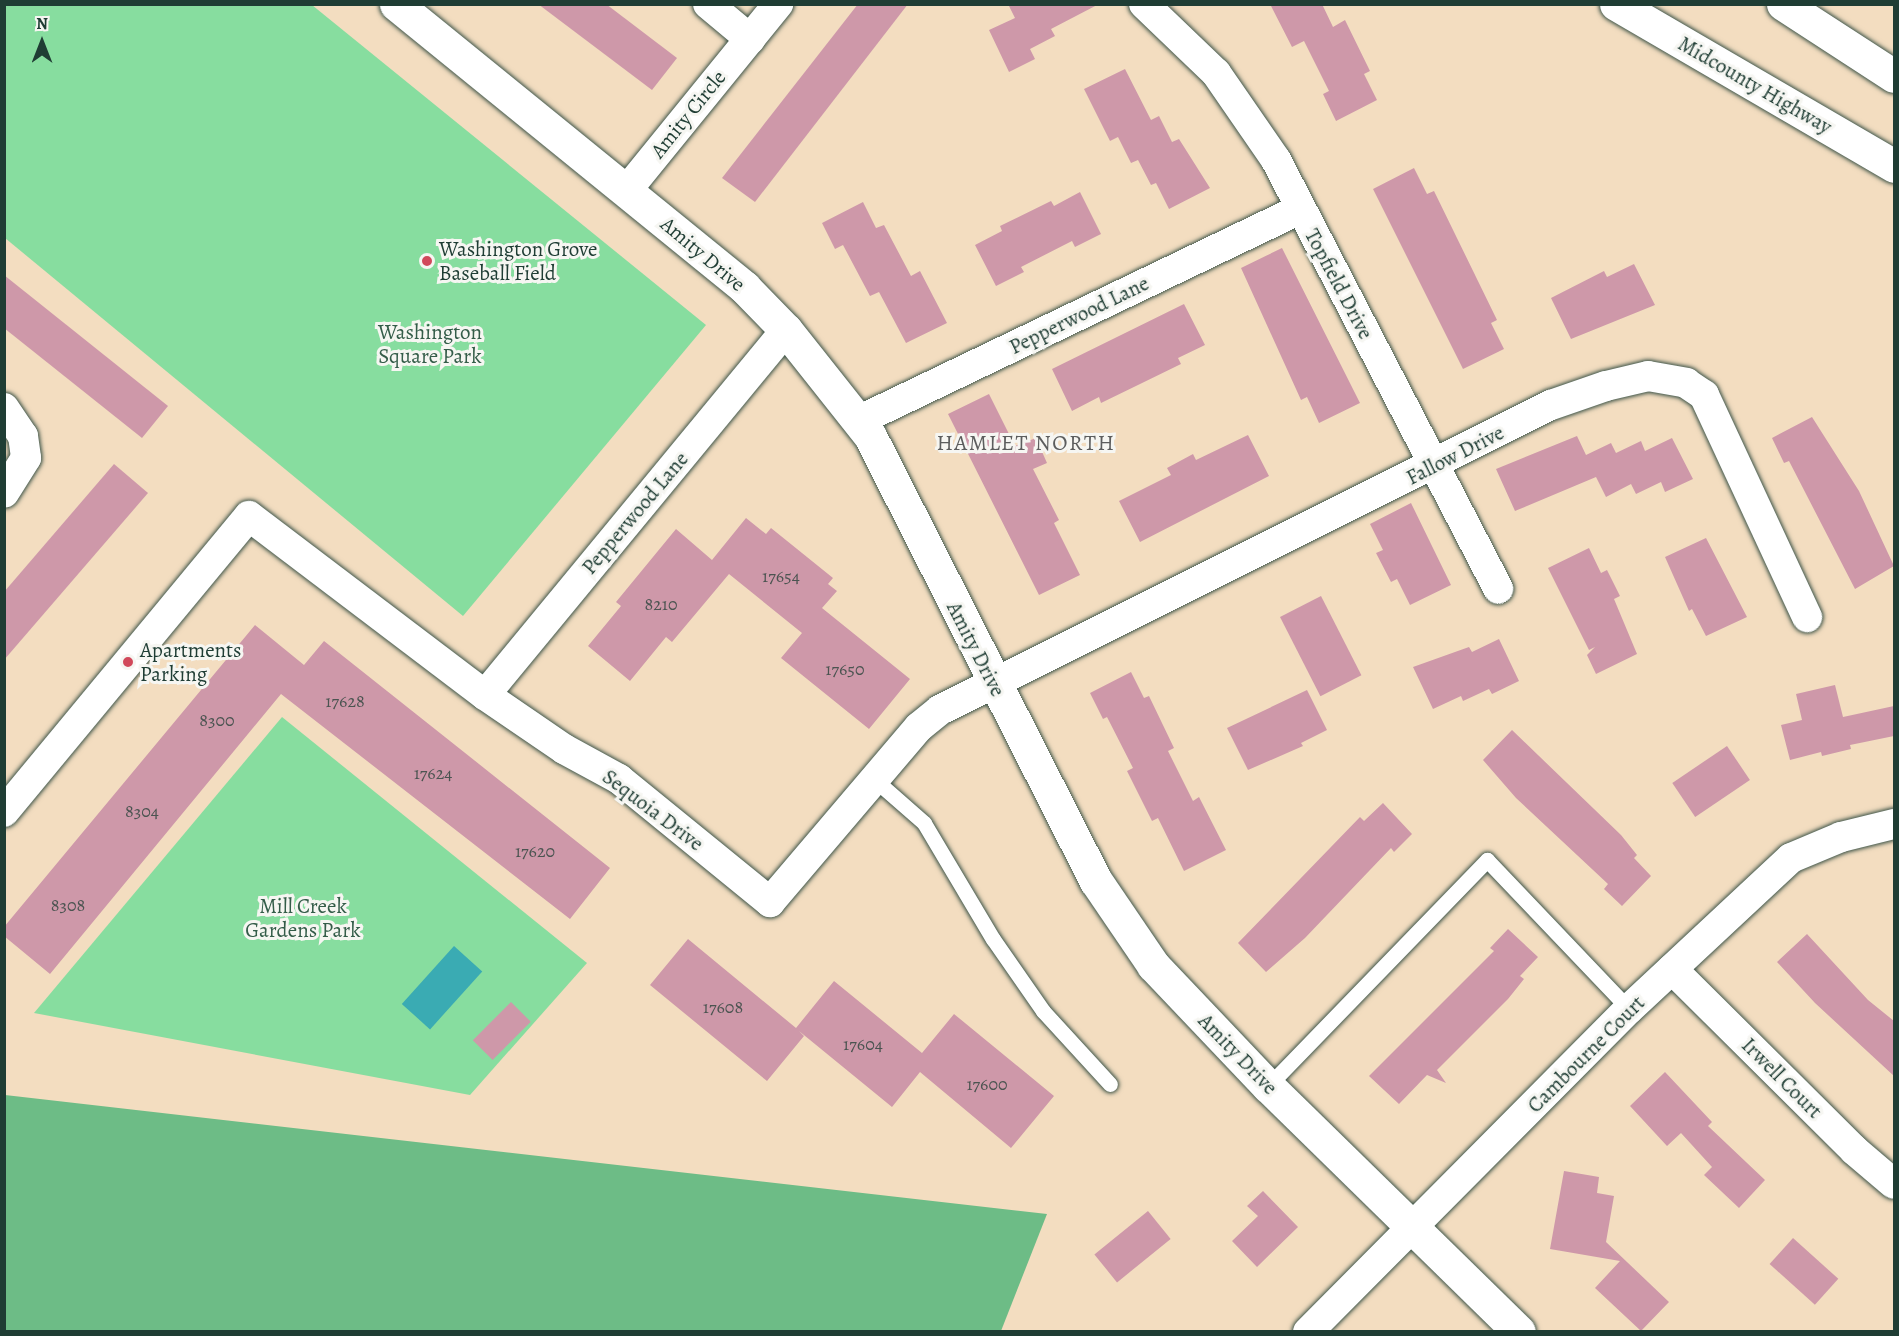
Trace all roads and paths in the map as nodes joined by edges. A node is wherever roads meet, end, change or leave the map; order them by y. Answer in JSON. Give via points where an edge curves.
{"nodes":[{"id":1,"x":396,"y":4,"type":"edge"},
{"id":2,"x":708,"y":4,"type":"edge"},
{"id":3,"x":778,"y":4,"type":"edge"},
{"id":4,"x":1144,"y":4,"type":"edge"},
{"id":5,"x":1616,"y":4,"type":"edge"},
{"id":6,"x":1783,"y":4,"type":"edge"},
{"id":7,"x":750,"y":39,"type":"junction"},
{"id":8,"x":1894,"y":76,"type":"edge"},
{"id":9,"x":1894,"y":166,"type":"edge"},
{"id":10,"x":627,"y":190,"type":"junction"},
{"id":11,"x":1299,"y":210,"type":"junction"},
{"id":12,"x":786,"y":330,"type":"junction"},
{"id":13,"x":4,"y":408,"type":"edge"},
{"id":14,"x":860,"y":420,"type":"junction"},
{"id":15,"x":1437,"y":465,"type":"junction"},
{"id":16,"x":4,"y":493,"type":"edge"},
{"id":17,"x":1498,"y":589,"type":"dead end"},
{"id":18,"x":1808,"y":617,"type":"dead end"},
{"id":19,"x":994,"y":686,"type":"junction"},
{"id":20,"x":484,"y":695,"type":"junction"},
{"id":21,"x":874,"y":779,"type":"junction"},
{"id":22,"x":4,"y":812,"type":"edge"},
{"id":23,"x":1894,"y":824,"type":"edge"},
{"id":24,"x":1672,"y":969,"type":"junction"},
{"id":25,"x":1629,"y":1009,"type":"junction"},
{"id":26,"x":1110,"y":1084,"type":"dead end"},
{"id":27,"x":1268,"y":1086,"type":"junction"},
{"id":28,"x":1894,"y":1184,"type":"edge"},
{"id":29,"x":1414,"y":1227,"type":"junction"},
{"id":30,"x":1308,"y":1332,"type":"edge"},
{"id":31,"x":1519,"y":1332,"type":"edge"}],
"edges":[{"from":1,"to":10,"type":"street","name":"Amity Drive"},
{"from":2,"to":7,"type":"street"},
{"from":3,"to":7,"type":"street","name":"Amity Circle"},
{"from":4,"to":11,"type":"street","name":"Topfield Drive","via":[[1216,73],[1276,160]]},
{"from":5,"to":9,"type":"street","name":"Midcounty Highway"},
{"from":6,"to":8,"type":"street"},
{"from":7,"to":10,"type":"street","name":"Amity Circle"},
{"from":10,"to":12,"type":"street","name":"Amity Drive","via":[[744,286]]},
{"from":11,"to":14,"type":"street","name":"Pepperwood Lane"},
{"from":11,"to":15,"type":"street","name":"Topfield Drive"},
{"from":12,"to":14,"type":"street","name":"Amity Drive"},
{"from":12,"to":20,"type":"street","name":"Pepperwood Lane"},
{"from":13,"to":16,"type":"street","via":[[23,436],[26,458]]},
{"from":14,"to":19,"type":"street","name":"Amity Drive"},
{"from":15,"to":17,"type":"street","name":"Topfield Drive"},
{"from":15,"to":18,"type":"street","name":"Fallow Drive","via":[[1551,405],[1605,386],[1648,376],[1686,383],[1704,395]]},
{"from":15,"to":19,"type":"street","name":"Fallow Drive"},
{"from":19,"to":21,"type":"street","name":"Sequoia Drive","via":[[940,710],[919,727]]},
{"from":19,"to":27,"type":"street","name":"Amity Drive","via":[[1096,881],[1153,965]]},
{"from":20,"to":21,"type":"street","name":"Sequoia Drive","via":[[564,749],[619,779],[770,902]]},
{"from":20,"to":22,"type":"street","name":"Sequoia Drive","via":[[249,516]]},
{"from":21,"to":26,"type":"lane","via":[[924,823],[993,939],[1043,1011]]},
{"from":23,"to":24,"type":"street","name":"Cambourne Court","via":[[1841,837],[1791,858]]},
{"from":24,"to":25,"type":"street","name":"Cambourne Court"},
{"from":24,"to":28,"type":"street","name":"Irwell Court","via":[[1854,1150]]},
{"from":25,"to":27,"type":"lane","via":[[1487,860]]},
{"from":25,"to":29,"type":"street","name":"Cambourne Court"},
{"from":27,"to":29,"type":"street","name":"Amity Drive"},
{"from":29,"to":30,"type":"street","name":"Cambourne Court"},
{"from":29,"to":31,"type":"street","name":"Amity Drive"}]}
